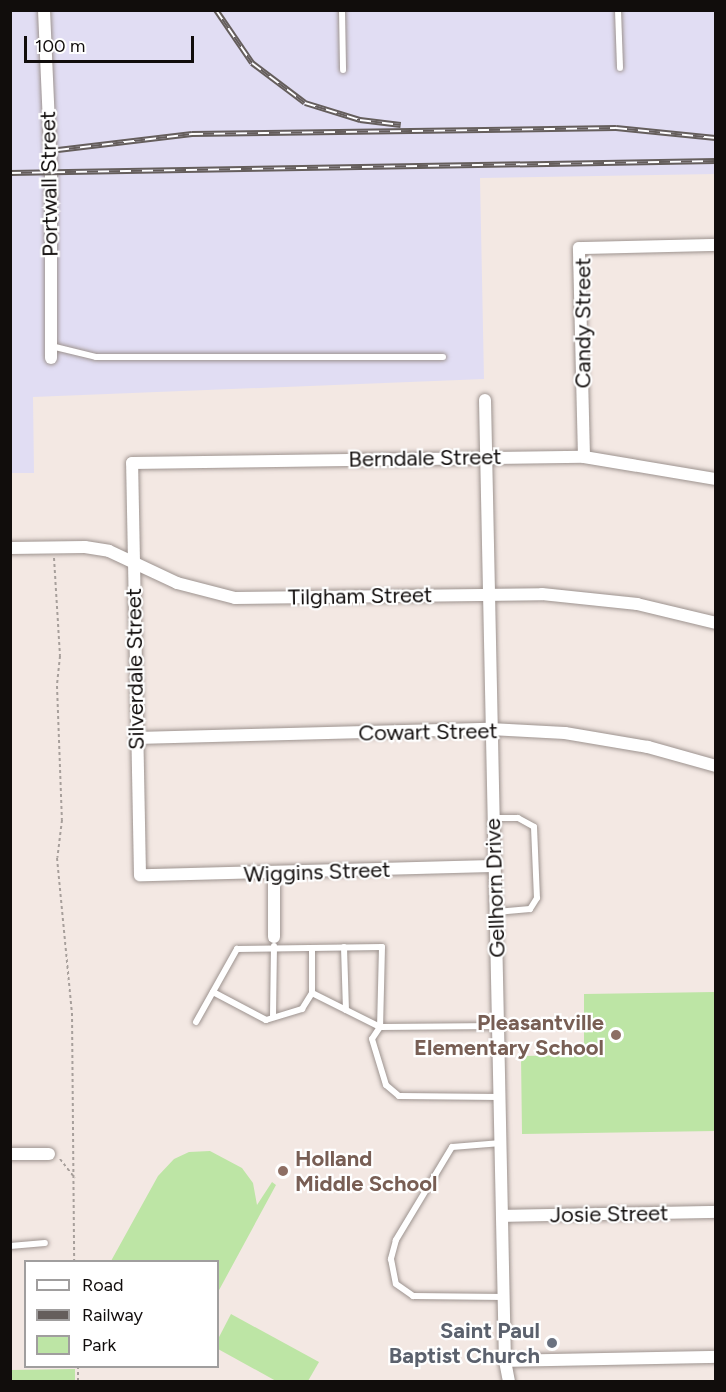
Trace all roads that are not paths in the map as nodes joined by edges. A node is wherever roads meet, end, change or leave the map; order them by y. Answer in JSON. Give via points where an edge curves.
{"nodes":[{"id":1,"x":44,"y":10,"type":"edge"},
{"id":2,"x":342,"y":10,"type":"edge"},
{"id":3,"x":618,"y":10,"type":"edge"},
{"id":4,"x":620,"y":68,"type":"dead end"},
{"id":5,"x":344,"y":70,"type":"dead end"},
{"id":6,"x":716,"y":244,"type":"edge"},
{"id":7,"x":51,"y":352,"type":"joint"},
{"id":8,"x":443,"y":357,"type":"dead end"},
{"id":9,"x":485,"y":400,"type":"dead end"},
{"id":10,"x":486,"y":456,"type":"junction"},
{"id":11,"x":584,"y":457,"type":"junction"},
{"id":12,"x":132,"y":463,"type":"joint"},
{"id":13,"x":716,"y":479,"type":"edge"},
{"id":14,"x":10,"y":548,"type":"edge"},
{"id":15,"x":132,"y":560,"type":"junction"},
{"id":16,"x":488,"y":594,"type":"junction"},
{"id":17,"x":716,"y":623,"type":"edge"},
{"id":18,"x":490,"y":729,"type":"junction"},
{"id":19,"x":136,"y":738,"type":"junction"},
{"id":20,"x":716,"y":766,"type":"edge"},
{"id":21,"x":493,"y":818,"type":"junction"},
{"id":22,"x":495,"y":866,"type":"junction"},
{"id":23,"x":274,"y":874,"type":"junction"},
{"id":24,"x":140,"y":875,"type":"joint"},
{"id":25,"x":496,"y":912,"type":"junction"},
{"id":26,"x":274,"y":943,"type":"junction"},
{"id":27,"x":344,"y":947,"type":"junction"},
{"id":28,"x":312,"y":948,"type":"junction"},
{"id":29,"x":213,"y":992,"type":"junction"},
{"id":30,"x":312,"y":993,"type":"junction"},
{"id":31,"x":346,"y":1010,"type":"junction"},
{"id":32,"x":273,"y":1017,"type":"junction"},
{"id":33,"x":196,"y":1022,"type":"dead end"},
{"id":34,"x":499,"y":1026,"type":"junction"},
{"id":35,"x":380,"y":1027,"type":"junction"},
{"id":36,"x":500,"y":1097,"type":"junction"},
{"id":37,"x":501,"y":1143,"type":"junction"},
{"id":38,"x":10,"y":1154,"type":"edge"},
{"id":39,"x":49,"y":1154,"type":"road end"},
{"id":40,"x":716,"y":1212,"type":"edge"},
{"id":41,"x":503,"y":1216,"type":"junction"},
{"id":42,"x":45,"y":1243,"type":"dead end"},
{"id":43,"x":10,"y":1246,"type":"edge"},
{"id":44,"x":504,"y":1297,"type":"junction"},
{"id":45,"x":716,"y":1357,"type":"edge"},
{"id":46,"x":505,"y":1361,"type":"junction"},
{"id":47,"x":508,"y":1380,"type":"edge"}],
"edges":[{"from":1,"to":7,"type":"street","name":"Portwall Street","via":[[51,172]]},
{"from":2,"to":5,"type":"lane"},
{"from":3,"to":4,"type":"lane"},
{"from":6,"to":11,"type":"street","name":"Candy Street","via":[[579,248]]},
{"from":7,"to":8,"type":"lane","via":[[96,357]]},
{"from":9,"to":10,"type":"street","name":"Gellhorn Drive"},
{"from":10,"to":11,"type":"street","name":"Berndale Street"},
{"from":10,"to":12,"type":"street","name":"Berndale Street"},
{"from":10,"to":16,"type":"street","name":"Gellhorn Drive"},
{"from":11,"to":13,"type":"street","name":"Berndale Street"},
{"from":12,"to":15,"type":"street","name":"Silverdale Street"},
{"from":14,"to":15,"type":"street","name":"Tilgham Street","via":[[85,548]]},
{"from":15,"to":16,"type":"street","name":"Tilgham Street","via":[[177,583],[235,598]]},
{"from":15,"to":19,"type":"street","name":"Silverdale Street"},
{"from":16,"to":17,"type":"street","name":"Tilgham Street","via":[[589,597]]},
{"from":16,"to":18,"type":"street","name":"Gellhorn Drive"},
{"from":18,"to":19,"type":"street","name":"Cowart Street"},
{"from":18,"to":20,"type":"street","name":"Cowart Street","via":[[565,733],[648,747]]},
{"from":18,"to":21,"type":"street","name":"Gellhorn Drive"},
{"from":19,"to":24,"type":"street","name":"Silverdale Street"},
{"from":21,"to":22,"type":"street","name":"Gellhorn Drive"},
{"from":21,"to":25,"type":"lane","via":[[526,821],[534,827],[536,837],[536,903],[520,912]]},
{"from":22,"to":23,"type":"street","name":"Wiggins Street"},
{"from":22,"to":25,"type":"street","name":"Gellhorn Drive"},
{"from":23,"to":24,"type":"street","name":"Wiggins Street"},
{"from":23,"to":26,"type":"street"},
{"from":25,"to":34,"type":"street","name":"Gellhorn Drive"},
{"from":26,"to":28,"type":"lane"},
{"from":26,"to":29,"type":"lane","via":[[237,949]]},
{"from":26,"to":32,"type":"lane"},
{"from":27,"to":28,"type":"lane"},
{"from":27,"to":31,"type":"lane"},
{"from":27,"to":35,"type":"lane","via":[[382,947]]},
{"from":28,"to":30,"type":"lane"},
{"from":29,"to":32,"type":"lane","via":[[266,1020]]},
{"from":29,"to":33,"type":"lane"},
{"from":30,"to":31,"type":"lane"},
{"from":30,"to":32,"type":"lane","via":[[302,1009]]},
{"from":31,"to":35,"type":"lane"},
{"from":34,"to":35,"type":"lane"},
{"from":34,"to":36,"type":"street","name":"Gellhorn Drive"},
{"from":35,"to":36,"type":"lane","via":[[372,1039],[386,1085],[399,1096]]},
{"from":36,"to":37,"type":"street","name":"Gellhorn Drive"},
{"from":37,"to":41,"type":"street","name":"Gellhorn Drive"},
{"from":37,"to":44,"type":"lane","via":[[452,1147],[396,1240],[391,1259],[396,1284],[413,1296]]},
{"from":38,"to":39,"type":"street"},
{"from":40,"to":41,"type":"street","name":"Josie Street"},
{"from":41,"to":44,"type":"street","name":"Gellhorn Drive"},
{"from":42,"to":43,"type":"lane"},
{"from":44,"to":46,"type":"street","name":"Gellhorn Drive"},
{"from":45,"to":46,"type":"street"},
{"from":46,"to":47,"type":"street","name":"Gellhorn Drive"}]}
